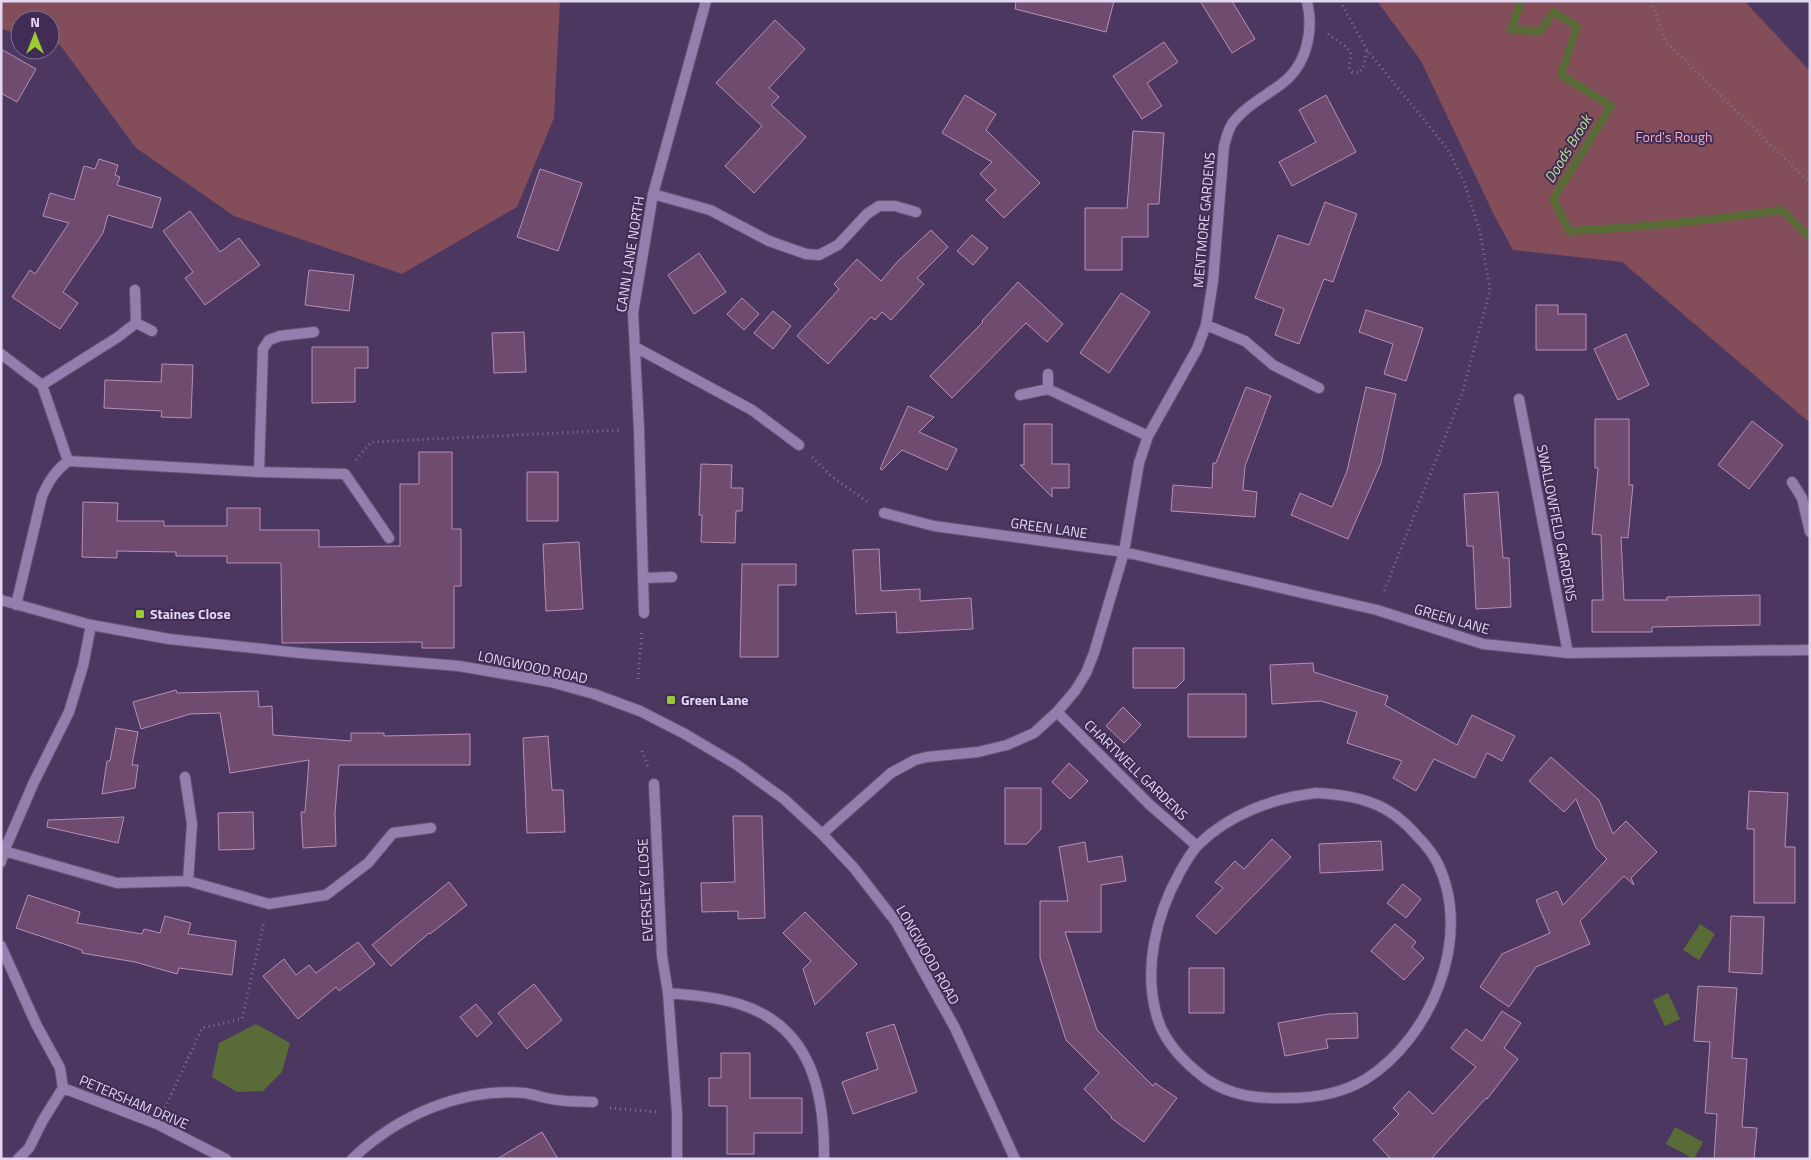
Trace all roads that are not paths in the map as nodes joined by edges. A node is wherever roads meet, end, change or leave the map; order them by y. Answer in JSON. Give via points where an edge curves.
{"nodes":[{"id":1,"x":706,"y":1,"type":"edge"},
{"id":2,"x":1307,"y":1,"type":"edge"},
{"id":3,"x":653,"y":194,"type":"junction"},
{"id":4,"x":916,"y":212,"type":"dead end"},
{"id":5,"x":135,"y":290,"type":"dead end"},
{"id":6,"x":136,"y":323,"type":"junction"},
{"id":7,"x":1206,"y":325,"type":"junction"},
{"id":8,"x":152,"y":331,"type":"dead end"},
{"id":9,"x":314,"y":332,"type":"dead end"},
{"id":10,"x":635,"y":347,"type":"junction"},
{"id":11,"x":1,"y":354,"type":"edge"},
{"id":12,"x":1048,"y":374,"type":"dead end"},
{"id":13,"x":42,"y":385,"type":"junction"},
{"id":14,"x":1319,"y":388,"type":"dead end"},
{"id":15,"x":1048,"y":389,"type":"junction"},
{"id":16,"x":1020,"y":396,"type":"dead end"},
{"id":17,"x":1519,"y":399,"type":"dead end"},
{"id":18,"x":1148,"y":436,"type":"junction"},
{"id":19,"x":799,"y":445,"type":"road end"},
{"id":20,"x":68,"y":461,"type":"junction"},
{"id":21,"x":258,"y":472,"type":"junction"},
{"id":22,"x":1792,"y":482,"type":"dead end"},
{"id":23,"x":884,"y":514,"type":"road end"},
{"id":24,"x":1810,"y":532,"type":"edge"},
{"id":25,"x":389,"y":538,"type":"dead end"},
{"id":26,"x":1124,"y":552,"type":"junction"},
{"id":27,"x":672,"y":577,"type":"dead end"},
{"id":28,"x":643,"y":578,"type":"junction"},
{"id":29,"x":1,"y":600,"type":"edge"},
{"id":30,"x":16,"y":605,"type":"junction"},
{"id":31,"x":644,"y":613,"type":"road end"},
{"id":32,"x":91,"y":625,"type":"junction"},
{"id":33,"x":1810,"y":650,"type":"edge"},
{"id":34,"x":1568,"y":653,"type":"junction"},
{"id":35,"x":1057,"y":712,"type":"junction"},
{"id":36,"x":185,"y":777,"type":"dead end"},
{"id":37,"x":654,"y":784,"type":"dead end"},
{"id":38,"x":431,"y":828,"type":"dead end"},
{"id":39,"x":822,"y":834,"type":"junction"},
{"id":40,"x":1197,"y":846,"type":"junction"},
{"id":41,"x":3,"y":856,"type":"edge"},
{"id":42,"x":188,"y":881,"type":"junction"},
{"id":43,"x":1,"y":946,"type":"edge"},
{"id":44,"x":668,"y":993,"type":"junction"},
{"id":45,"x":63,"y":1088,"type":"junction"},
{"id":46,"x":593,"y":1102,"type":"road end"},
{"id":47,"x":18,"y":1159,"type":"edge"},
{"id":48,"x":226,"y":1159,"type":"edge"},
{"id":49,"x":352,"y":1159,"type":"edge"},
{"id":50,"x":677,"y":1159,"type":"edge"},
{"id":51,"x":824,"y":1159,"type":"edge"},
{"id":52,"x":1015,"y":1159,"type":"edge"}],
"edges":[{"from":1,"to":3,"type":"street","name":"CANN LANE NORTH"},
{"from":2,"to":7,"type":"street","name":"MENTMORE GARDENS","via":[[1311,26],[1305,53],[1296,69],[1283,84],[1247,108],[1231,125],[1224,146],[1213,281]]},
{"from":3,"to":4,"type":"street","via":[[710,210],[769,241],[806,254],[819,255],[838,245],[879,206],[895,206]]},
{"from":3,"to":10,"type":"street","name":"CANN LANE NORTH","via":[[633,313]]},
{"from":5,"to":6,"type":"street"},
{"from":6,"to":8,"type":"street"},
{"from":6,"to":13,"type":"street"},
{"from":7,"to":14,"type":"street","via":[[1245,340],[1273,365]]},
{"from":7,"to":18,"type":"street","name":"MENTMORE GARDENS","via":[[1197,349]]},
{"from":9,"to":21,"type":"street","via":[[280,336],[269,340],[263,349]]},
{"from":10,"to":19,"type":"street","via":[[752,410]]},
{"from":10,"to":28,"type":"street","name":"CANN LANE NORTH"},
{"from":11,"to":13,"type":"street"},
{"from":12,"to":15,"type":"street"},
{"from":13,"to":20,"type":"street"},
{"from":15,"to":16,"type":"street"},
{"from":15,"to":18,"type":"street"},
{"from":17,"to":34,"type":"street","name":"SWALLOWFIELD GARDENS"},
{"from":18,"to":26,"type":"street","name":"MENTMORE GARDENS","via":[[1139,463]]},
{"from":20,"to":21,"type":"street"},
{"from":20,"to":30,"type":"street","via":[[56,470],[42,496]]},
{"from":21,"to":25,"type":"street","via":[[345,474]]},
{"from":22,"to":24,"type":"street","via":[[1802,498]]},
{"from":23,"to":26,"type":"street","name":"GREEN LANE","via":[[934,526]]},
{"from":26,"to":34,"type":"street","name":"GREEN LANE","via":[[1377,610],[1483,644]]},
{"from":26,"to":35,"type":"street","via":[[1094,653],[1075,691]]},
{"from":27,"to":28,"type":"street"},
{"from":28,"to":31,"type":"street","name":"CANN LANE NORTH"},
{"from":29,"to":30,"type":"street","name":"LONGWOOD ROAD"},
{"from":30,"to":32,"type":"street","name":"LONGWOOD ROAD"},
{"from":32,"to":39,"type":"street","name":"LONGWOOD ROAD","via":[[169,640],[459,666],[551,682],[594,694],[640,711],[745,770],[784,799]]},
{"from":32,"to":41,"type":"street","via":[[69,712],[34,782]]},
{"from":33,"to":34,"type":"street","name":"GREEN LANE"},
{"from":35,"to":39,"type":"street","via":[[1034,733],[1007,745],[978,752],[927,756],[902,766]]},
{"from":35,"to":40,"type":"street","name":"CHARTWELL GARDENS","via":[[1150,805]]},
{"from":36,"to":42,"type":"street","via":[[192,824]]},
{"from":37,"to":44,"type":"street","name":"EVERSLEY CLOSE","via":[[662,956]]},
{"from":38,"to":42,"type":"street","via":[[393,833],[368,863],[326,895],[269,904]]},
{"from":39,"to":52,"type":"street","name":"LONGWOOD ROAD","via":[[854,868],[896,922],[955,1028]]},
{"from":40,"to":40,"type":"street","via":[[1219,828],[1253,809],[1274,801],[1316,793],[1374,804],[1413,831],[1438,864],[1446,884],[1449,939],[1444,969],[1426,1013],[1384,1067],[1337,1091],[1312,1097],[1269,1099],[1229,1092],[1197,1072],[1181,1057],[1158,1022],[1152,965],[1163,907]]},
{"from":41,"to":42,"type":"street","via":[[117,883]]},
{"from":43,"to":45,"type":"street","name":"PETERSHAM DRIVE","via":[[60,1068]]},
{"from":44,"to":50,"type":"street","name":"EVERSLEY CLOSE"},
{"from":44,"to":51,"type":"street","via":[[698,995],[740,1004],[766,1015],[788,1032],[805,1054],[815,1080],[822,1106]]},
{"from":45,"to":47,"type":"street","via":[[29,1148]]},
{"from":45,"to":48,"type":"street","name":"PETERSHAM DRIVE","via":[[157,1124]]},
{"from":46,"to":49,"type":"street","via":[[488,1093],[445,1102],[370,1142]]}]}
